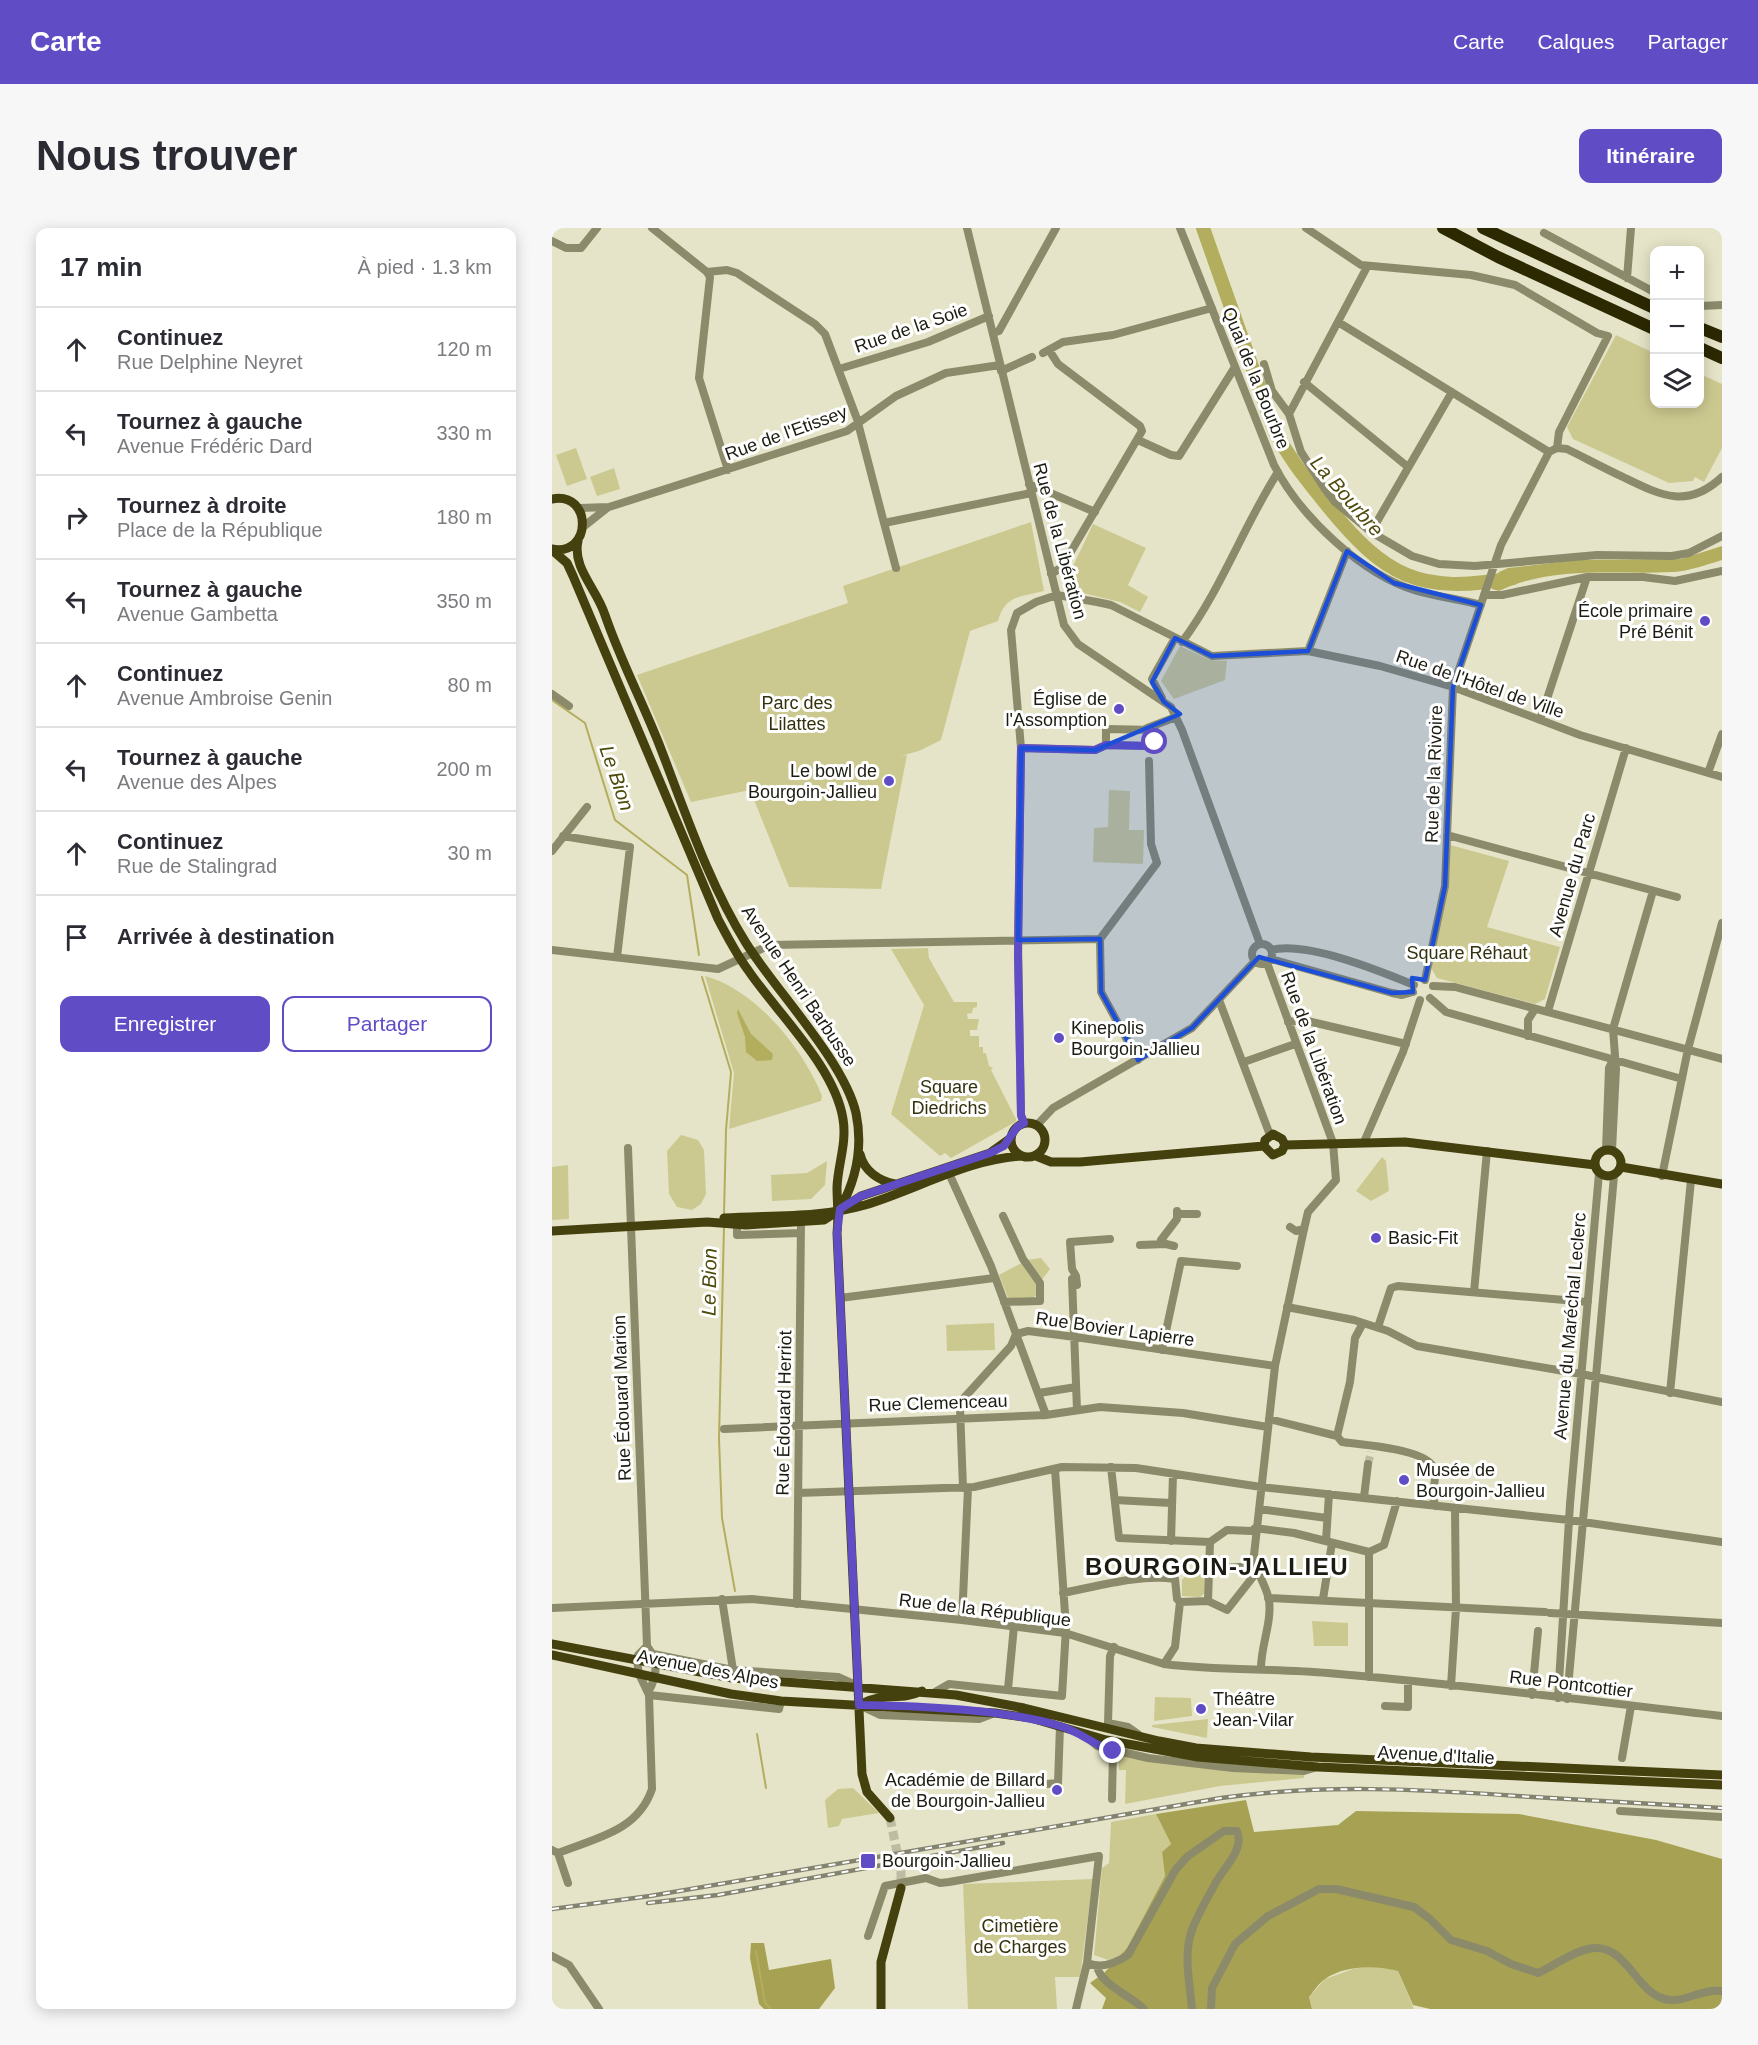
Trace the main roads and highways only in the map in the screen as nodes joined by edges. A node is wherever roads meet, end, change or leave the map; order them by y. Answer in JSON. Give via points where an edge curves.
{"nodes":[{"id":1,"x":1443,"y":228,"type":"edge"},
{"id":2,"x":1483,"y":228,"type":"edge"},
{"id":3,"x":1650,"y":306,"type":"edge"},
{"id":4,"x":1650,"y":327,"type":"edge"},
{"id":5,"x":1704,"y":330,"type":"edge"},
{"id":6,"x":1722,"y":337,"type":"edge"},
{"id":7,"x":1704,"y":350,"type":"edge"},
{"id":8,"x":1722,"y":358,"type":"edge"},
{"id":9,"x":552,"y":489,"type":"edge"},
{"id":10,"x":555,"y":498,"type":"edge"},
{"id":11,"x":578,"y":541,"type":"junction"},
{"id":12,"x":552,"y":549,"type":"edge"},
{"id":13,"x":1011,"y":1138,"type":"junction"},
{"id":14,"x":1285,"y":1145,"type":"junction"},
{"id":15,"x":858,"y":1146,"type":"junction"},
{"id":16,"x":1264,"y":1146,"type":"junction"},
{"id":17,"x":1039,"y":1152,"type":"junction"},
{"id":18,"x":1022,"y":1156,"type":"junction"},
{"id":19,"x":1621,"y":1167,"type":"junction"},
{"id":20,"x":1597,"y":1169,"type":"junction"},
{"id":21,"x":948,"y":1172,"type":"junction"},
{"id":22,"x":895,"y":1184,"type":"junction"},
{"id":23,"x":1722,"y":1184,"type":"edge"},
{"id":24,"x":840,"y":1209,"type":"junction"},
{"id":25,"x":733,"y":1220,"type":"junction"},
{"id":26,"x":552,"y":1231,"type":"edge"},
{"id":27,"x":552,"y":1644,"type":"edge"},
{"id":28,"x":552,"y":1655,"type":"edge"},
{"id":29,"x":858,"y":1686,"type":"junction"},
{"id":30,"x":924,"y":1691,"type":"junction"},
{"id":31,"x":859,"y":1705,"type":"junction"},
{"id":32,"x":1146,"y":1738,"type":"joint"},
{"id":33,"x":1149,"y":1750,"type":"joint"},
{"id":34,"x":1722,"y":1775,"type":"edge"},
{"id":35,"x":1722,"y":1785,"type":"edge"},
{"id":36,"x":890,"y":1818,"type":"tunnel mouth"},
{"id":37,"x":901,"y":1888,"type":"tunnel mouth"},
{"id":38,"x":881,"y":2009,"type":"edge"}],
"edges":[{"from":1,"to":4,"type":"highway"},
{"from":2,"to":3,"type":"highway"},
{"from":5,"to":6,"type":"highway"},
{"from":7,"to":8,"type":"highway"},
{"from":9,"to":10,"type":"main road"},
{"from":10,"to":11,"type":"main road","via":[[571,501],[579,508],[583,527]]},
{"from":11,"to":12,"type":"main road","via":[[569,547]]},
{"from":11,"to":15,"type":"main road","name":"Avenue Henri Barbusse","via":[[576,558],[603,609],[719,892],[752,952],[841,1077],[856,1114]]},
{"from":12,"to":24,"type":"main road","name":"Avenue Henri Barbusse","via":[[567,563],[573,576],[714,910],[741,959],[803,1041],[838,1100],[844,1137],[837,1186]]},
{"from":13,"to":17,"type":"main road","via":[[1024,1123],[1037,1125],[1044,1133]]},
{"from":13,"to":18,"type":"main road"},
{"from":13,"to":21,"type":"main road","via":[[990,1153]]},
{"from":14,"to":16,"type":"main road","via":[[1280,1154],[1273,1155]]},
{"from":14,"to":16,"type":"main road","via":[[1280,1136],[1270,1135]]},
{"from":14,"to":20,"type":"main road","via":[[1405,1142]]},
{"from":15,"to":22,"type":"main road","via":[[862,1162],[873,1175]]},
{"from":15,"to":24,"type":"main road","name":"Avenue Henri Barbusse","via":[[854,1182]]},
{"from":16,"to":17,"type":"main road","via":[[1066,1163],[1051,1162]]},
{"from":17,"to":18,"type":"main road"},
{"from":18,"to":21,"type":"main road"},
{"from":19,"to":20,"type":"main road","via":[[1614,1176],[1606,1176]]},
{"from":19,"to":20,"type":"main road","via":[[1619,1155],[1609,1150],[1596,1157]]},
{"from":19,"to":23,"type":"main road"},
{"from":21,"to":22,"type":"main road"},
{"from":21,"to":24,"type":"main road","via":[[864,1205]]},
{"from":22,"to":24,"type":"main road","via":[[861,1196]]},
{"from":24,"to":25,"type":"main road"},
{"from":24,"to":25,"type":"main road","via":[[824,1221]]},
{"from":24,"to":29,"type":"main road","via":[[837,1233]]},
{"from":25,"to":26,"type":"main road"},
{"from":27,"to":29,"type":"main road","name":"Avenue des Alpes","via":[[732,1678]]},
{"from":28,"to":31,"type":"main road","name":"Avenue des Alpes","via":[[730,1694]]},
{"from":29,"to":30,"type":"main road","name":"Avenue des Alpes"},
{"from":29,"to":31,"type":"main road"},
{"from":30,"to":31,"type":"main road","name":"Avenue des Alpes","via":[[909,1697],[874,1697]]},
{"from":30,"to":32,"type":"main road","name":"Avenue des Alpes","via":[[1024,1708]]},
{"from":31,"to":33,"type":"main road","name":"Avenue des Alpes","via":[[995,1713]]},
{"from":31,"to":36,"type":"main road","via":[[862,1774],[867,1792]]},
{"from":32,"to":34,"type":"main road","name":"Avenue d'Italie","via":[[1196,1748],[1311,1757]]},
{"from":33,"to":35,"type":"main road","name":"Avenue d'Italie","via":[[1318,1767]]},
{"from":37,"to":38,"type":"main road","via":[[881,1962]]}]}
